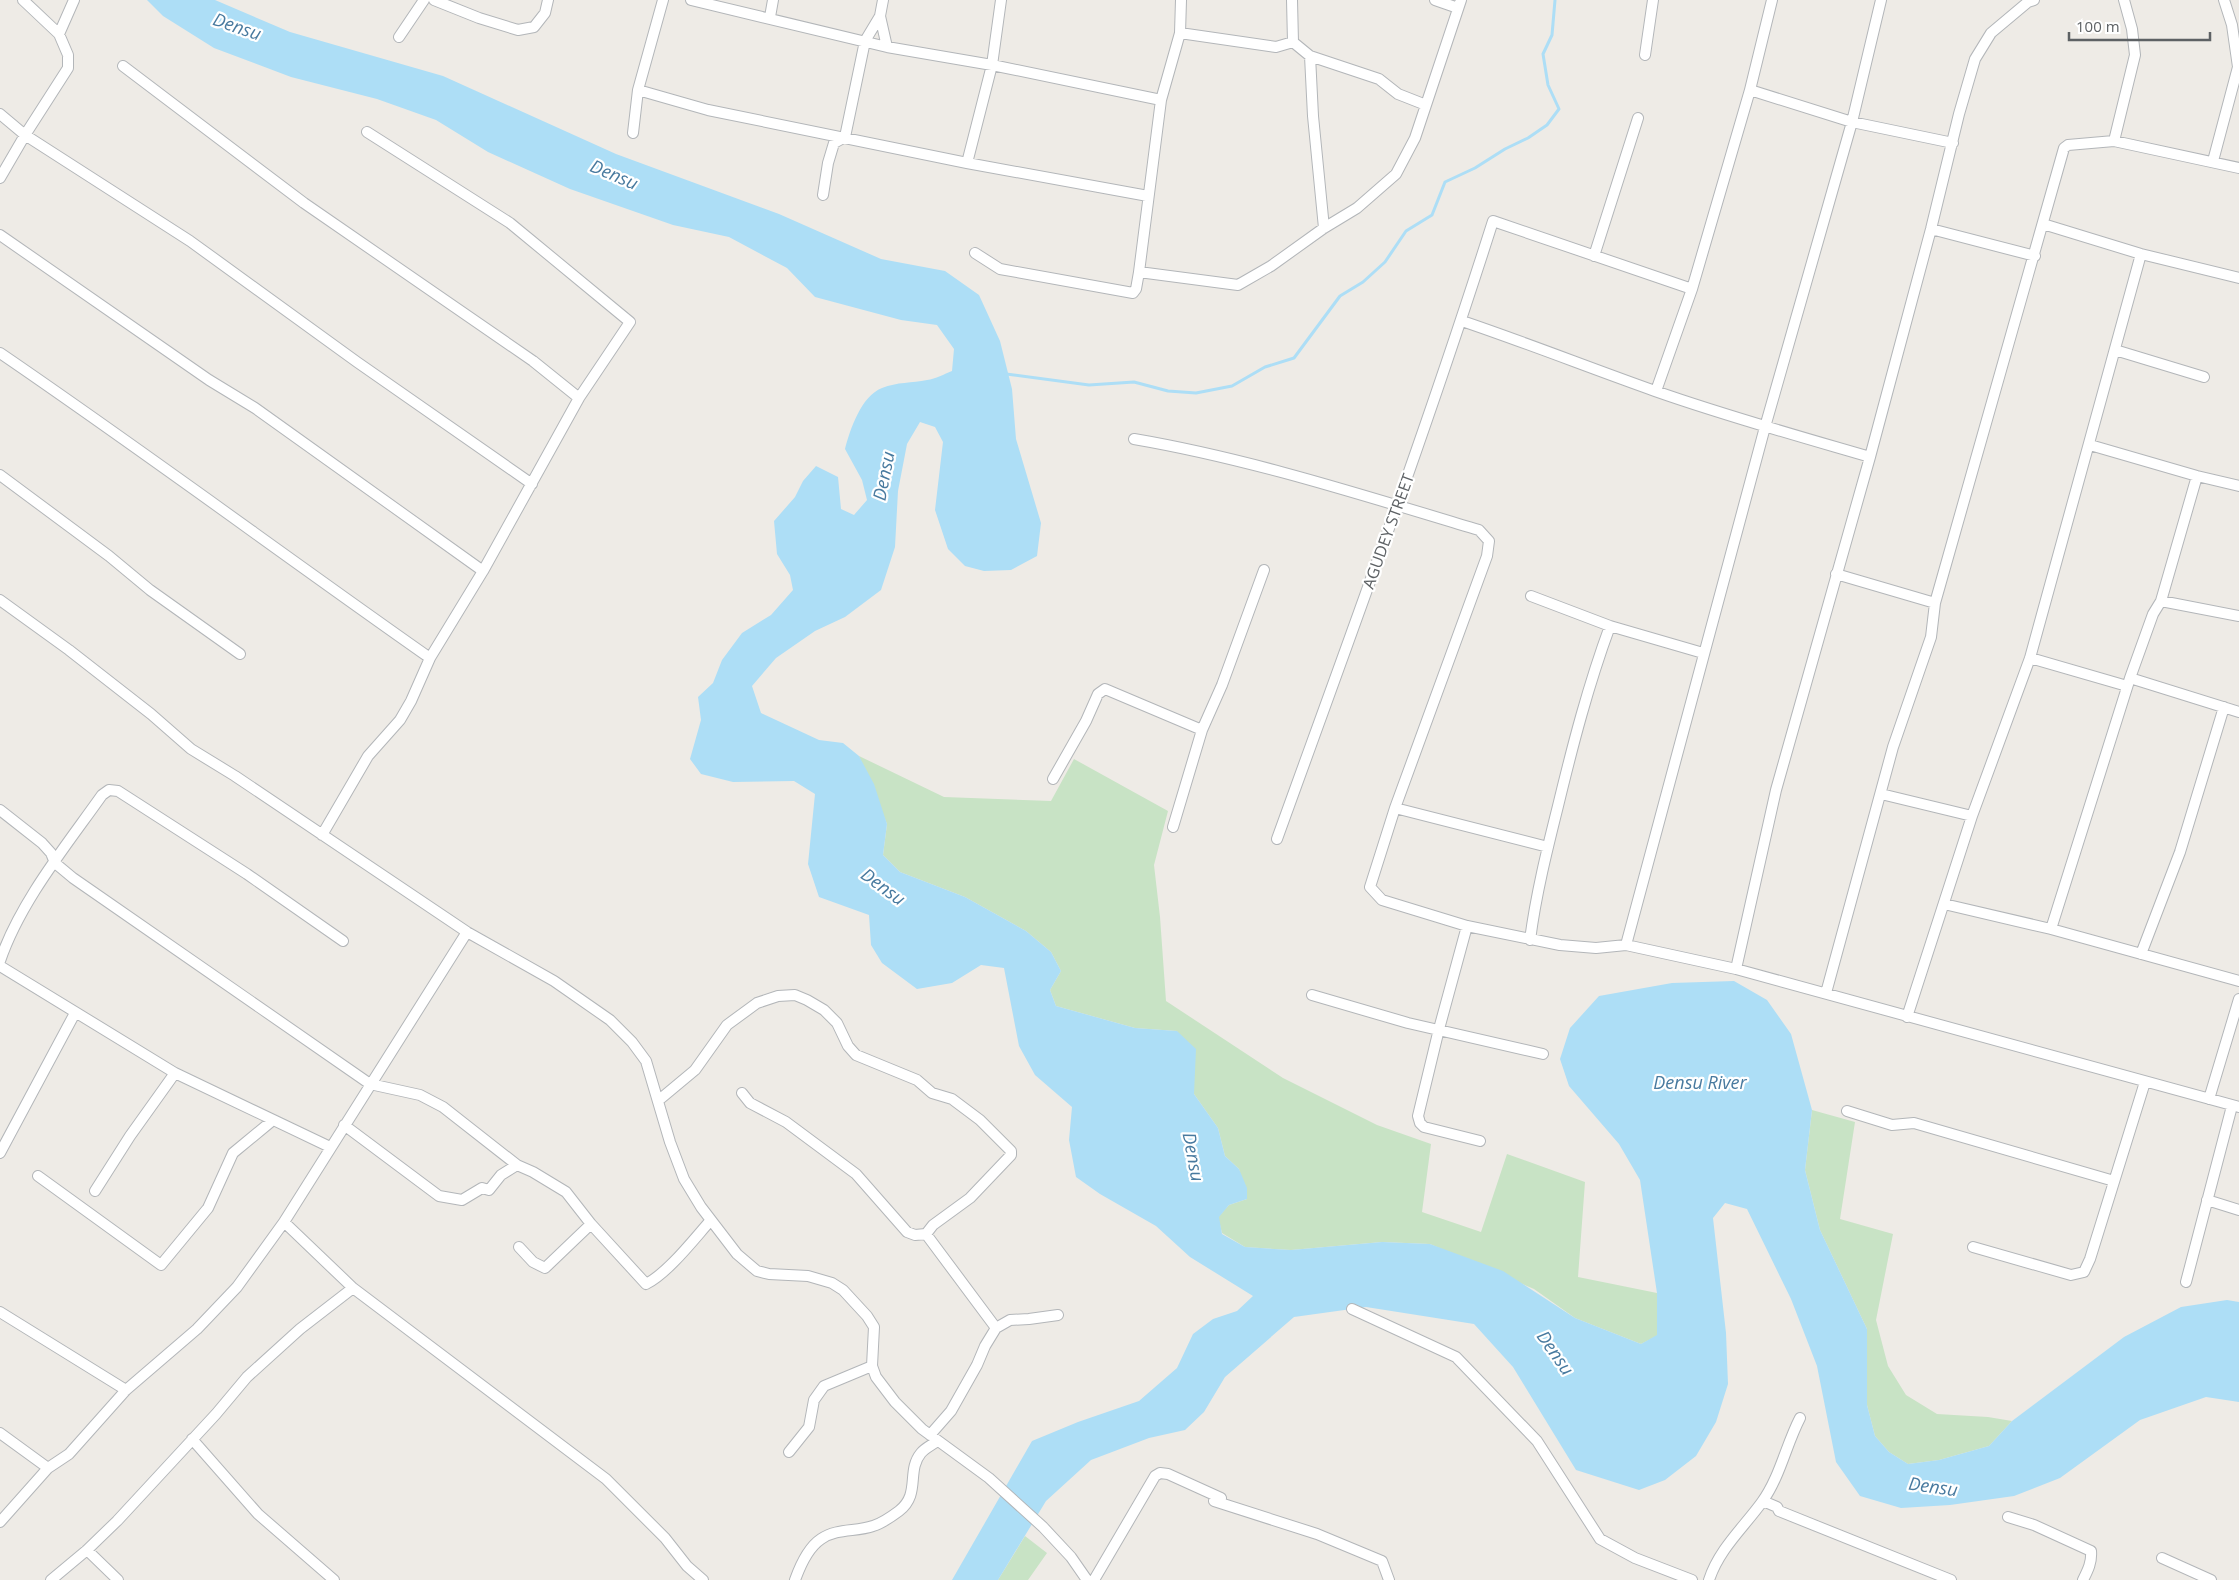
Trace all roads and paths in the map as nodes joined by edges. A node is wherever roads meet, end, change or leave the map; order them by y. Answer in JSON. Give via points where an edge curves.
{"nodes":[{"id":1,"x":23,"y":0,"type":"edge"},
{"id":2,"x":74,"y":0,"type":"edge"},
{"id":3,"x":424,"y":0,"type":"edge"},
{"id":4,"x":434,"y":0,"type":"edge"},
{"id":5,"x":548,"y":0,"type":"edge"},
{"id":6,"x":663,"y":0,"type":"edge"},
{"id":7,"x":691,"y":0,"type":"edge"},
{"id":8,"x":773,"y":0,"type":"edge"},
{"id":9,"x":883,"y":0,"type":"edge"},
{"id":10,"x":1001,"y":0,"type":"edge"},
{"id":11,"x":1181,"y":0,"type":"edge"},
{"id":12,"x":1292,"y":0,"type":"edge"},
{"id":13,"x":1436,"y":0,"type":"edge"},
{"id":14,"x":1653,"y":0,"type":"edge"},
{"id":15,"x":1772,"y":0,"type":"edge"},
{"id":16,"x":1881,"y":0,"type":"edge"},
{"id":17,"x":2124,"y":0,"type":"edge"},
{"id":18,"x":2224,"y":0,"type":"edge"},
{"id":19,"x":2029,"y":1,"type":"edge"},
{"id":20,"x":1460,"y":4,"type":"edge"},
{"id":21,"x":880,"y":16,"type":"junction"},
{"id":22,"x":770,"y":17,"type":"junction"},
{"id":23,"x":1180,"y":33,"type":"junction"},
{"id":24,"x":59,"y":34,"type":"junction"},
{"id":25,"x":400,"y":37,"type":"dead end"},
{"id":26,"x":865,"y":41,"type":"junction"},
{"id":27,"x":1294,"y":42,"type":"junction"},
{"id":28,"x":887,"y":46,"type":"junction"},
{"id":29,"x":1645,"y":55,"type":"dead end"},
{"id":30,"x":1310,"y":56,"type":"junction"},
{"id":31,"x":992,"y":65,"type":"junction"},
{"id":32,"x":123,"y":66,"type":"dead end"},
{"id":33,"x":2238,"y":67,"type":"edge"},
{"id":34,"x":638,"y":90,"type":"junction"},
{"id":35,"x":1750,"y":90,"type":"junction"},
{"id":36,"x":1161,"y":100,"type":"junction"},
{"id":37,"x":1426,"y":105,"type":"junction"},
{"id":38,"x":0,"y":114,"type":"edge"},
{"id":39,"x":1638,"y":118,"type":"dead end"},
{"id":40,"x":1852,"y":122,"type":"junction"},
{"id":41,"x":367,"y":132,"type":"dead end"},
{"id":42,"x":633,"y":133,"type":"dead end"},
{"id":43,"x":25,"y":135,"type":"junction"},
{"id":44,"x":845,"y":136,"type":"junction"},
{"id":45,"x":2114,"y":141,"type":"junction"},
{"id":46,"x":1953,"y":143,"type":"junction"},
{"id":47,"x":2213,"y":161,"type":"junction"},
{"id":48,"x":967,"y":162,"type":"junction"},
{"id":49,"x":2239,"y":168,"type":"edge"},
{"id":50,"x":0,"y":178,"type":"edge"},
{"id":51,"x":823,"y":195,"type":"dead end"},
{"id":52,"x":1148,"y":196,"type":"junction"},
{"id":53,"x":2043,"y":224,"type":"junction"},
{"id":54,"x":1324,"y":228,"type":"junction"},
{"id":55,"x":1931,"y":229,"type":"junction"},
{"id":56,"x":0,"y":235,"type":"edge"},
{"id":57,"x":975,"y":253,"type":"dead end"},
{"id":58,"x":2142,"y":254,"type":"junction"},
{"id":59,"x":1594,"y":256,"type":"junction"},
{"id":60,"x":2035,"y":256,"type":"junction"},
{"id":61,"x":1139,"y":272,"type":"junction"},
{"id":62,"x":2239,"y":278,"type":"edge"},
{"id":63,"x":1692,"y":289,"type":"junction"},
{"id":64,"x":1462,"y":321,"type":"junction"},
{"id":65,"x":2115,"y":350,"type":"junction"},
{"id":66,"x":0,"y":353,"type":"edge"},
{"id":67,"x":2204,"y":377,"type":"dead end"},
{"id":68,"x":1656,"y":391,"type":"junction"},
{"id":69,"x":579,"y":398,"type":"junction"},
{"id":70,"x":1765,"y":427,"type":"junction"},
{"id":71,"x":1134,"y":439,"type":"dead end"},
{"id":72,"x":2090,"y":445,"type":"junction"},
{"id":73,"x":1870,"y":457,"type":"junction"},
{"id":74,"x":0,"y":475,"type":"edge"},
{"id":75,"x":2197,"y":476,"type":"junction"},
{"id":76,"x":532,"y":484,"type":"junction"},
{"id":77,"x":2239,"y":486,"type":"edge"},
{"id":78,"x":1398,"y":506,"type":"junction"},
{"id":79,"x":1264,"y":570,"type":"dead end"},
{"id":80,"x":483,"y":571,"type":"junction"},
{"id":81,"x":1836,"y":574,"type":"junction"},
{"id":82,"x":1531,"y":596,"type":"dead end"},
{"id":83,"x":0,"y":600,"type":"edge"},
{"id":84,"x":2161,"y":600,"type":"junction"},
{"id":85,"x":1935,"y":603,"type":"junction"},
{"id":86,"x":2239,"y":616,"type":"edge"},
{"id":87,"x":1610,"y":626,"type":"junction"},
{"id":88,"x":1703,"y":653,"type":"junction"},
{"id":89,"x":240,"y":654,"type":"dead end"},
{"id":90,"x":430,"y":658,"type":"junction"},
{"id":91,"x":2030,"y":658,"type":"junction"},
{"id":92,"x":2128,"y":682,"type":"junction"},
{"id":93,"x":2224,"y":707,"type":"junction"},
{"id":94,"x":2239,"y":712,"type":"edge"},
{"id":95,"x":1202,"y":730,"type":"junction"},
{"id":96,"x":1053,"y":779,"type":"dead end"},
{"id":97,"x":1881,"y":794,"type":"junction"},
{"id":98,"x":1395,"y":808,"type":"junction"},
{"id":99,"x":0,"y":810,"type":"edge"},
{"id":100,"x":1972,"y":816,"type":"junction"},
{"id":101,"x":1172,"y":827,"type":"dead end"},
{"id":102,"x":322,"y":835,"type":"junction"},
{"id":103,"x":1277,"y":839,"type":"dead end"},
{"id":104,"x":1548,"y":847,"type":"junction"},
{"id":105,"x":55,"y":863,"type":"junction"},
{"id":106,"x":1944,"y":904,"type":"junction"},
{"id":107,"x":1467,"y":926,"type":"junction"},
{"id":108,"x":2051,"y":929,"type":"junction"},
{"id":109,"x":467,"y":932,"type":"junction"},
{"id":110,"x":1530,"y":940,"type":"junction"},
{"id":111,"x":3,"y":941,"type":"edge"},
{"id":112,"x":343,"y":941,"type":"dead end"},
{"id":113,"x":1626,"y":945,"type":"junction"},
{"id":114,"x":2141,"y":954,"type":"junction"},
{"id":115,"x":0,"y":961,"type":"edge"},
{"id":116,"x":0,"y":966,"type":"edge"},
{"id":117,"x":1736,"y":969,"type":"junction"},
{"id":118,"x":2239,"y":981,"type":"edge"},
{"id":119,"x":1826,"y":993,"type":"junction"},
{"id":120,"x":1312,"y":995,"type":"dead end"},
{"id":121,"x":2239,"y":999,"type":"edge"},
{"id":122,"x":75,"y":1013,"type":"junction"},
{"id":123,"x":1907,"y":1017,"type":"junction"},
{"id":124,"x":1439,"y":1029,"type":"junction"},
{"id":125,"x":1542,"y":1054,"type":"dead end"},
{"id":126,"x":175,"y":1073,"type":"junction"},
{"id":127,"x":2145,"y":1082,"type":"junction"},
{"id":128,"x":370,"y":1084,"type":"junction"},
{"id":129,"x":742,"y":1093,"type":"dead end"},
{"id":130,"x":2209,"y":1099,"type":"junction"},
{"id":131,"x":659,"y":1100,"type":"junction"},
{"id":132,"x":2235,"y":1106,"type":"edge"},
{"id":133,"x":1847,"y":1111,"type":"dead end"},
{"id":134,"x":273,"y":1120,"type":"junction"},
{"id":135,"x":344,"y":1125,"type":"junction"},
{"id":136,"x":1480,"y":1140,"type":"dead end"},
{"id":137,"x":330,"y":1147,"type":"junction"},
{"id":138,"x":0,"y":1153,"type":"edge"},
{"id":139,"x":517,"y":1165,"type":"junction"},
{"id":140,"x":38,"y":1176,"type":"dead end"},
{"id":141,"x":2114,"y":1181,"type":"junction"},
{"id":142,"x":95,"y":1192,"type":"dead end"},
{"id":143,"x":2207,"y":1200,"type":"junction"},
{"id":144,"x":2239,"y":1210,"type":"edge"},
{"id":145,"x":710,"y":1220,"type":"junction"},
{"id":146,"x":284,"y":1222,"type":"junction"},
{"id":147,"x":591,"y":1224,"type":"junction"},
{"id":148,"x":926,"y":1234,"type":"junction"},
{"id":149,"x":519,"y":1247,"type":"dead end"},
{"id":150,"x":1973,"y":1247,"type":"dead end"},
{"id":151,"x":2186,"y":1282,"type":"dead end"},
{"id":152,"x":353,"y":1288,"type":"junction"},
{"id":153,"x":1352,"y":1309,"type":"dead end"},
{"id":154,"x":0,"y":1312,"type":"edge"},
{"id":155,"x":1058,"y":1315,"type":"dead end"},
{"id":156,"x":996,"y":1328,"type":"junction"},
{"id":157,"x":872,"y":1366,"type":"junction"},
{"id":158,"x":126,"y":1390,"type":"junction"},
{"id":159,"x":1800,"y":1418,"type":"dead end"},
{"id":160,"x":0,"y":1433,"type":"edge"},
{"id":161,"x":933,"y":1438,"type":"junction"},
{"id":162,"x":192,"y":1439,"type":"junction"},
{"id":163,"x":789,"y":1452,"type":"dead end"},
{"id":164,"x":48,"y":1468,"type":"junction"},
{"id":165,"x":1763,"y":1501,"type":"junction"},
{"id":166,"x":2008,"y":1517,"type":"dead end"},
{"id":167,"x":0,"y":1522,"type":"edge"},
{"id":168,"x":87,"y":1550,"type":"junction"},
{"id":169,"x":2162,"y":1558,"type":"dead end"},
{"id":170,"x":51,"y":1580,"type":"edge"},
{"id":171,"x":118,"y":1580,"type":"edge"},
{"id":172,"x":334,"y":1580,"type":"edge"},
{"id":173,"x":703,"y":1580,"type":"edge"},
{"id":174,"x":795,"y":1580,"type":"edge"},
{"id":175,"x":1088,"y":1580,"type":"edge"},
{"id":176,"x":1094,"y":1580,"type":"edge"},
{"id":177,"x":1389,"y":1580,"type":"edge"},
{"id":178,"x":1692,"y":1580,"type":"edge"},
{"id":179,"x":1709,"y":1580,"type":"edge"},
{"id":180,"x":1951,"y":1580,"type":"edge"},
{"id":181,"x":2083,"y":1580,"type":"edge"},
{"id":182,"x":2211,"y":1580,"type":"edge"}],
"edges":[{"from":1,"to":24,"type":"street"},
{"from":2,"to":24,"type":"street"},
{"from":3,"to":25,"type":"street"},
{"from":4,"to":5,"type":"street","via":[[518,30],[534,27],[545,14]]},
{"from":6,"to":34,"type":"street"},
{"from":7,"to":22,"type":"street"},
{"from":8,"to":22,"type":"street"},
{"from":9,"to":21,"type":"street"},
{"from":10,"to":31,"type":"street"},
{"from":11,"to":23,"type":"street"},
{"from":12,"to":27,"type":"street"},
{"from":13,"to":20,"type":"street"},
{"from":14,"to":29,"type":"street"},
{"from":15,"to":35,"type":"street"},
{"from":16,"to":40,"type":"street"},
{"from":17,"to":45,"type":"street","via":[[2135,55]]},
{"from":18,"to":33,"type":"street","via":[[2232,25]]},
{"from":19,"to":46,"type":"street","via":[[1991,33],[1975,59]]},
{"from":20,"to":37,"type":"street"},
{"from":21,"to":26,"type":"street"},
{"from":21,"to":28,"type":"street"},
{"from":22,"to":26,"type":"street"},
{"from":23,"to":27,"type":"street","via":[[1276,47]]},
{"from":23,"to":36,"type":"street"},
{"from":24,"to":43,"type":"street","via":[[68,55],[68,68]]},
{"from":26,"to":28,"type":"street"},
{"from":26,"to":44,"type":"street"},
{"from":27,"to":30,"type":"street"},
{"from":28,"to":31,"type":"street"},
{"from":30,"to":37,"type":"street","via":[[1379,79],[1398,94]]},
{"from":30,"to":54,"type":"street"},
{"from":31,"to":36,"type":"street"},
{"from":31,"to":48,"type":"street"},
{"from":32,"to":69,"type":"street","via":[[304,203],[533,361]]},
{"from":33,"to":47,"type":"street"},
{"from":34,"to":42,"type":"street"},
{"from":34,"to":44,"type":"street","via":[[708,110]]},
{"from":35,"to":40,"type":"street"},
{"from":35,"to":63,"type":"street"},
{"from":36,"to":52,"type":"street"},
{"from":37,"to":54,"type":"street","via":[[1416,138],[1396,174],[1357,208]]},
{"from":38,"to":43,"type":"street"},
{"from":39,"to":59,"type":"street"},
{"from":40,"to":46,"type":"street"},
{"from":40,"to":70,"type":"street"},
{"from":41,"to":69,"type":"street","via":[[510,223],[630,322]]},
{"from":43,"to":50,"type":"street"},
{"from":43,"to":76,"type":"street","via":[[190,241]]},
{"from":44,"to":48,"type":"street"},
{"from":44,"to":51,"type":"street","via":[[834,143]]},
{"from":45,"to":47,"type":"street"},
{"from":45,"to":53,"type":"street","via":[[2064,148]]},
{"from":46,"to":55,"type":"street"},
{"from":47,"to":49,"type":"street"},
{"from":48,"to":52,"type":"street"},
{"from":52,"to":61,"type":"street"},
{"from":53,"to":58,"type":"street"},
{"from":53,"to":60,"type":"street"},
{"from":54,"to":61,"type":"street","via":[[1272,266],[1238,285]]},
{"from":55,"to":60,"type":"street"},
{"from":55,"to":73,"type":"street"},
{"from":56,"to":80,"type":"street","via":[[209,380],[255,408]]},
{"from":57,"to":61,"type":"street","via":[[1000,269],[1133,293]]},
{"from":58,"to":62,"type":"street"},
{"from":58,"to":65,"type":"street"},
{"from":59,"to":63,"type":"street"},
{"from":59,"to":64,"type":"street","name":"AGUDEY STREET","via":[[1493,222]]},
{"from":60,"to":85,"type":"street"},
{"from":63,"to":68,"type":"street"},
{"from":64,"to":68,"type":"street"},
{"from":64,"to":78,"type":"street","name":"AGUDEY STREET"},
{"from":65,"to":67,"type":"street"},
{"from":65,"to":72,"type":"street"},
{"from":66,"to":90,"type":"street"},
{"from":68,"to":70,"type":"street"},
{"from":69,"to":76,"type":"street"},
{"from":70,"to":73,"type":"street"},
{"from":70,"to":88,"type":"street"},
{"from":71,"to":78,"type":"street","via":[[1246,462]]},
{"from":72,"to":75,"type":"street"},
{"from":72,"to":91,"type":"street"},
{"from":73,"to":81,"type":"street"},
{"from":74,"to":89,"type":"street","via":[[150,590]]},
{"from":75,"to":77,"type":"street"},
{"from":75,"to":84,"type":"street"},
{"from":76,"to":80,"type":"street"},
{"from":78,"to":98,"type":"street","via":[[1479,530],[1489,541],[1487,556]]},
{"from":78,"to":103,"type":"street","name":"AGUDEY STREET"},
{"from":79,"to":95,"type":"street"},
{"from":80,"to":90,"type":"street"},
{"from":81,"to":85,"type":"street"},
{"from":81,"to":117,"type":"street","via":[[1776,790]]},
{"from":82,"to":87,"type":"street"},
{"from":83,"to":102,"type":"street","via":[[77,656],[191,749]]},
{"from":84,"to":86,"type":"street"},
{"from":84,"to":92,"type":"street"},
{"from":85,"to":97,"type":"street","via":[[1931,637],[1893,747]]},
{"from":87,"to":88,"type":"street"},
{"from":87,"to":104,"type":"street","via":[[1589,685]]},
{"from":88,"to":113,"type":"street"},
{"from":90,"to":102,"type":"street","via":[[400,720],[368,756]]},
{"from":91,"to":92,"type":"street"},
{"from":91,"to":100,"type":"street"},
{"from":92,"to":93,"type":"street"},
{"from":92,"to":108,"type":"street"},
{"from":93,"to":94,"type":"street"},
{"from":93,"to":114,"type":"street","via":[[2180,852]]},
{"from":95,"to":96,"type":"street","via":[[1105,689],[1098,694]]},
{"from":95,"to":101,"type":"street"},
{"from":97,"to":100,"type":"street"},
{"from":97,"to":119,"type":"street"},
{"from":98,"to":104,"type":"street"},
{"from":98,"to":107,"type":"street","via":[[1370,887],[1382,900]]},
{"from":99,"to":105,"type":"street","via":[[42,843]]},
{"from":100,"to":106,"type":"street"},
{"from":102,"to":109,"type":"street"},
{"from":104,"to":110,"type":"street","via":[[1536,893]]},
{"from":105,"to":111,"type":"street"},
{"from":105,"to":112,"type":"street","via":[[102,795],[109,790],[118,791],[216,853]]},
{"from":105,"to":128,"type":"street","via":[[146,930]]},
{"from":106,"to":108,"type":"street"},
{"from":106,"to":123,"type":"street"},
{"from":107,"to":110,"type":"street"},
{"from":107,"to":124,"type":"street"},
{"from":108,"to":114,"type":"street"},
{"from":109,"to":128,"type":"street"},
{"from":109,"to":131,"type":"street","via":[[554,981],[610,1020],[646,1061]]},
{"from":110,"to":113,"type":"street","via":[[1596,948]]},
{"from":111,"to":115,"type":"street"},
{"from":113,"to":117,"type":"street"},
{"from":114,"to":118,"type":"street"},
{"from":116,"to":122,"type":"street"},
{"from":117,"to":119,"type":"street"},
{"from":119,"to":123,"type":"street"},
{"from":120,"to":124,"type":"street"},
{"from":121,"to":130,"type":"street"},
{"from":122,"to":126,"type":"street"},
{"from":122,"to":138,"type":"street"},
{"from":123,"to":127,"type":"street"},
{"from":124,"to":125,"type":"street"},
{"from":124,"to":136,"type":"street","via":[[1418,1116],[1420,1123],[1424,1127]]},
{"from":126,"to":134,"type":"street"},
{"from":126,"to":142,"type":"street"},
{"from":127,"to":130,"type":"street"},
{"from":127,"to":141,"type":"street"},
{"from":128,"to":135,"type":"street"},
{"from":128,"to":139,"type":"street","via":[[420,1095],[435,1103]]},
{"from":129,"to":148,"type":"street","via":[[750,1103],[786,1122],[856,1174],[907,1232]]},
{"from":130,"to":132,"type":"street"},
{"from":131,"to":145,"type":"street","via":[[684,1179]]},
{"from":131,"to":148,"type":"street","via":[[695,1070],[727,1025],[757,1003],[778,996],[808,1000],[837,1023],[856,1055],[917,1080],[932,1093],[952,1099],[1011,1150],[1006,1162],[970,1198],[933,1225]]},
{"from":132,"to":143,"type":"street"},
{"from":133,"to":141,"type":"street","via":[[1892,1125],[1914,1124]]},
{"from":134,"to":137,"type":"street"},
{"from":134,"to":140,"type":"street","via":[[233,1152],[208,1208],[162,1265]]},
{"from":135,"to":137,"type":"street"},
{"from":135,"to":139,"type":"street","via":[[439,1196],[462,1200],[482,1188],[488,1190],[501,1175]]},
{"from":137,"to":146,"type":"street"},
{"from":139,"to":147,"type":"street","via":[[566,1192]]},
{"from":141,"to":150,"type":"street","via":[[2084,1272],[2071,1275]]},
{"from":143,"to":144,"type":"street"},
{"from":143,"to":151,"type":"street"},
{"from":145,"to":147,"type":"street","via":[[668,1267],[646,1284]]},
{"from":145,"to":157,"type":"street","via":[[737,1254],[757,1272],[808,1276],[843,1290],[874,1327]]},
{"from":146,"to":152,"type":"street"},
{"from":146,"to":158,"type":"street","via":[[237,1287],[197,1329]]},
{"from":147,"to":149,"type":"street","via":[[545,1268],[532,1262]]},
{"from":148,"to":156,"type":"street"},
{"from":152,"to":162,"type":"street","via":[[300,1328],[247,1377]]},
{"from":152,"to":173,"type":"street","via":[[606,1479]]},
{"from":153,"to":178,"type":"street","via":[[1456,1357],[1537,1441],[1600,1539],[1635,1558]]},
{"from":154,"to":158,"type":"street"},
{"from":155,"to":156,"type":"street","via":[[1010,1320]]},
{"from":156,"to":161,"type":"street"},
{"from":157,"to":161,"type":"street","via":[[876,1377],[906,1415]]},
{"from":157,"to":163,"type":"street","via":[[824,1386],[814,1400],[809,1427]]},
{"from":158,"to":164,"type":"street","via":[[69,1454]]},
{"from":159,"to":165,"type":"street"},
{"from":160,"to":164,"type":"street"},
{"from":161,"to":174,"type":"street","via":[[914,1465],[910,1498],[902,1508],[882,1523],[832,1533],[820,1539],[806,1557]]},
{"from":161,"to":175,"type":"street","via":[[989,1478],[1042,1527]]},
{"from":162,"to":168,"type":"street"},
{"from":162,"to":172,"type":"street","via":[[258,1514]]},
{"from":164,"to":167,"type":"street"},
{"from":165,"to":179,"type":"street","via":[[1714,1564]]},
{"from":165,"to":180,"type":"street","via":[[1780,1511]]},
{"from":166,"to":181,"type":"street","via":[[2091,1551],[2090,1567]]},
{"from":168,"to":170,"type":"street"},
{"from":168,"to":171,"type":"street"},
{"from":169,"to":182,"type":"street"},
{"from":176,"to":177,"type":"street","via":[[1155,1476],[1160,1473],[1168,1474],[1217,1500],[1317,1534],[1382,1561]]}]}
